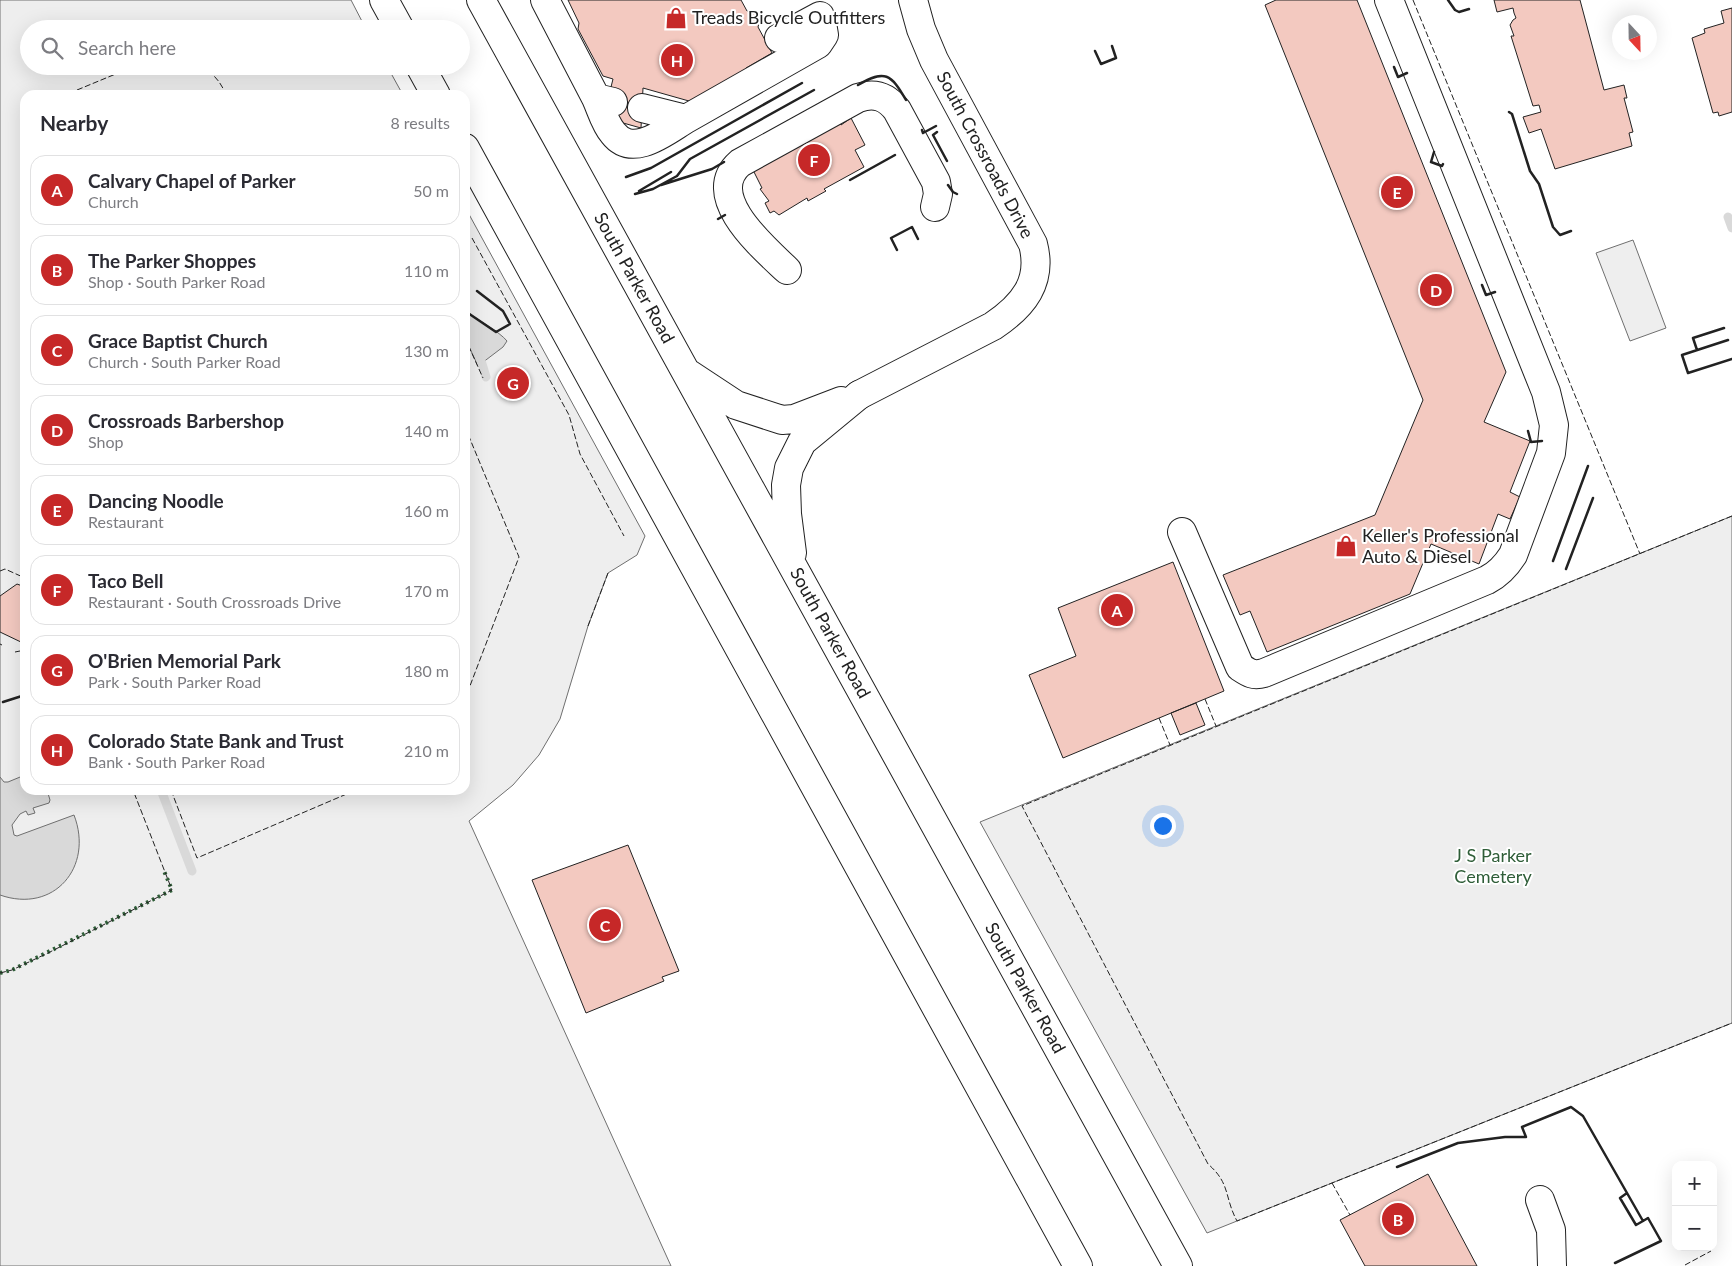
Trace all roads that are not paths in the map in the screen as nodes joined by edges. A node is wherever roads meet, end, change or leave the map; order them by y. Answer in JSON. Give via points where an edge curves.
{"nodes":[{"id":1,"x":481,"y":0,"type":"edge"},
{"id":2,"x":545,"y":0,"type":"edge"},
{"id":3,"x":913,"y":0,"type":"edge"},
{"id":4,"x":1389,"y":0,"type":"edge"},
{"id":5,"x":384,"y":1,"type":"edge"},
{"id":6,"x":395,"y":20,"type":"edge"},
{"id":7,"x":779,"y":38,"type":"dead end"},
{"id":8,"x":425,"y":75,"type":"edge"},
{"id":9,"x":433,"y":90,"type":"edge"},
{"id":10,"x":642,"y":108,"type":"dead end"},
{"id":11,"x":686,"y":119,"type":"junction"},
{"id":12,"x":470,"y":157,"type":"edge"},
{"id":13,"x":936,"y":207,"type":"dead end"},
{"id":14,"x":787,"y":270,"type":"dead end"},
{"id":15,"x":686,"y":372,"type":"junction"},
{"id":16,"x":859,"y":396,"type":"junction"},
{"id":17,"x":1182,"y":532,"type":"dead end"},
{"id":18,"x":795,"y":570,"type":"junction"},
{"id":19,"x":1540,"y":1200,"type":"dead end"},
{"id":20,"x":1078,"y":1266,"type":"edge"},
{"id":21,"x":1178,"y":1266,"type":"edge"},
{"id":22,"x":1552,"y":1266,"type":"edge"}],
"edges":[{"from":1,"to":15,"type":"main road","name":"South Parker Road"},
{"from":2,"to":11,"type":"main road","via":[[605,100],[612,132],[620,140],[638,144]]},
{"from":3,"to":16,"type":"main road","name":"South Crossroads Drive","via":[[934,60],[1030,238],[1036,255],[1035,269],[1026,296],[1006,318]]},
{"from":4,"to":17,"type":"main road","via":[[1551,409],[1554,425],[1551,454],[1513,555],[1497,575],[1487,580],[1256,675],[1240,667]]},
{"from":5,"to":6,"type":"main road"},
{"from":7,"to":11,"type":"main road","via":[[821,19],[824,34],[818,44]]},
{"from":8,"to":9,"type":"main road"},
{"from":10,"to":11,"type":"main road"},
{"from":12,"to":20,"type":"main road"},
{"from":13,"to":14,"type":"main road","via":[[936,182],[897,110],[880,96],[858,98],[740,163],[730,175],[729,197],[748,233]]},
{"from":15,"to":16,"type":"main road","via":[[736,405],[782,420],[794,420]]},
{"from":15,"to":18,"type":"main road","name":"South Parker Road"},
{"from":16,"to":18,"type":"main road","via":[[802,442],[789,468],[787,514]]},
{"from":18,"to":21,"type":"main road","name":"South Parker Road"},
{"from":19,"to":22,"type":"main road","via":[[1552,1230]]}]}
